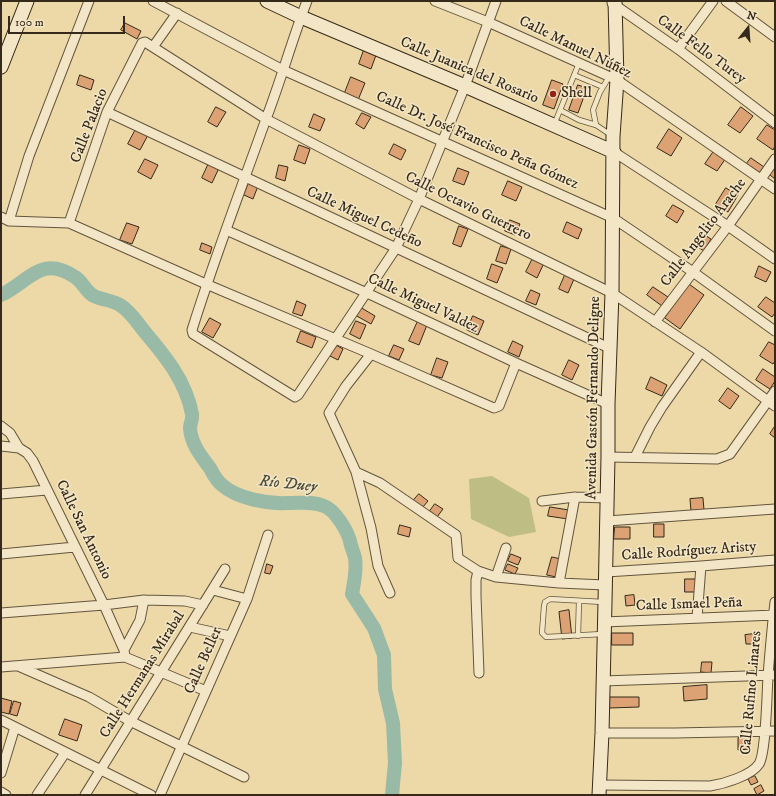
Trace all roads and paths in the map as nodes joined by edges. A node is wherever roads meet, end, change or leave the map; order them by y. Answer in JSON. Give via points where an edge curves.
{"nodes":[{"id":1,"x":27,"y":1,"type":"edge"},
{"id":2,"x":89,"y":1,"type":"edge"},
{"id":3,"x":153,"y":1,"type":"edge"},
{"id":4,"x":267,"y":1,"type":"edge"},
{"id":5,"x":307,"y":1,"type":"edge"},
{"id":6,"x":435,"y":1,"type":"edge"},
{"id":7,"x":496,"y":1,"type":"edge"},
{"id":8,"x":712,"y":1,"type":"edge"},
{"id":9,"x":726,"y":1,"type":"edge"},
{"id":10,"x":613,"y":2,"type":"edge"},
{"id":11,"x":177,"y":13,"type":"junction"},
{"id":12,"x":301,"y":17,"type":"junction"},
{"id":13,"x":488,"y":22,"type":"junction"},
{"id":14,"x":775,"y":37,"type":"edge"},
{"id":15,"x":143,"y":42,"type":"joint"},
{"id":16,"x":153,"y":47,"type":"junction"},
{"id":17,"x":678,"y":49,"type":"junction"},
{"id":18,"x":579,"y":63,"type":"junction"},
{"id":19,"x":1,"y":67,"type":"edge"},
{"id":20,"x":283,"y":70,"type":"junction"},
{"id":21,"x":574,"y":75,"type":"junction"},
{"id":22,"x":613,"y":78,"type":"junction"},
{"id":23,"x":465,"y":86,"type":"junction"},
{"id":24,"x":603,"y":87,"type":"junction"},
{"id":25,"x":560,"y":110,"type":"junction"},
{"id":26,"x":107,"y":112,"type":"junction"},
{"id":27,"x":266,"y":119,"type":"junction"},
{"id":28,"x":775,"y":123,"type":"edge"},
{"id":29,"x":596,"y":125,"type":"junction"},
{"id":30,"x":554,"y":126,"type":"junction"},
{"id":31,"x":613,"y":136,"type":"junction"},
{"id":32,"x":442,"y":141,"type":"junction"},
{"id":33,"x":614,"y":152,"type":"junction"},
{"id":34,"x":775,"y":159,"type":"edge"},
{"id":35,"x":244,"y":177,"type":"junction"},
{"id":36,"x":761,"y":180,"type":"junction"},
{"id":37,"x":775,"y":189,"type":"edge"},
{"id":38,"x":419,"y":199,"type":"junction"},
{"id":39,"x":613,"y":218,"type":"junction"},
{"id":40,"x":5,"y":219,"type":"edge"},
{"id":41,"x":69,"y":223,"type":"junction"},
{"id":42,"x":728,"y":226,"type":"junction"},
{"id":43,"x":226,"y":230,"type":"junction"},
{"id":44,"x":396,"y":248,"type":"junction"},
{"id":45,"x":775,"y":259,"type":"edge"},
{"id":46,"x":693,"y":272,"type":"junction"},
{"id":47,"x":206,"y":284,"type":"junction"},
{"id":48,"x":367,"y":293,"type":"junction"},
{"id":49,"x":612,"y":293,"type":"junction"},
{"id":50,"x":655,"y":322,"type":"junction"},
{"id":51,"x":775,"y":331,"type":"edge"},
{"id":52,"x":336,"y":339,"type":"junction"},
{"id":53,"x":610,"y":348,"type":"junction"},
{"id":54,"x":701,"y":352,"type":"junction"},
{"id":55,"x":371,"y":354,"type":"junction"},
{"id":56,"x":516,"y":363,"type":"junction"},
{"id":57,"x":775,"y":391,"type":"edge"},
{"id":58,"x":772,"y":403,"type":"edge"},
{"id":59,"x":608,"y":404,"type":"junction"},
{"id":60,"x":1,"y":426,"type":"edge"},
{"id":61,"x":1,"y":446,"type":"edge"},
{"id":62,"x":19,"y":448,"type":"junction"},
{"id":63,"x":608,"y":457,"type":"junction"},
{"id":64,"x":635,"y":457,"type":"junction"},
{"id":65,"x":356,"y":472,"type":"junction"},
{"id":66,"x":47,"y":490,"type":"junction"},
{"id":67,"x":1,"y":494,"type":"edge"},
{"id":68,"x":575,"y":498,"type":"junction"},
{"id":69,"x":607,"y":498,"type":"junction"},
{"id":70,"x":542,"y":501,"type":"dead end"},
{"id":71,"x":775,"y":509,"type":"edge"},
{"id":72,"x":607,"y":521,"type":"junction"},
{"id":73,"x":268,"y":535,"type":"dead end"},
{"id":74,"x":75,"y":547,"type":"junction"},
{"id":75,"x":506,"y":548,"type":"dead end"},
{"id":76,"x":1,"y":554,"type":"edge"},
{"id":77,"x":775,"y":560,"type":"edge"},
{"id":78,"x":701,"y":566,"type":"junction"},
{"id":79,"x":225,"y":569,"type":"dead end"},
{"id":80,"x":478,"y":571,"type":"junction"},
{"id":81,"x":496,"y":577,"type":"junction"},
{"id":82,"x":606,"y":579,"type":"junction"},
{"id":83,"x":559,"y":583,"type":"junction"},
{"id":84,"x":213,"y":590,"type":"junction"},
{"id":85,"x":390,"y":593,"type":"dead end"},
{"id":86,"x":247,"y":599,"type":"junction"},
{"id":87,"x":144,"y":600,"type":"junction"},
{"id":88,"x":579,"y":601,"type":"junction"},
{"id":89,"x":605,"y":602,"type":"junction"},
{"id":90,"x":775,"y":602,"type":"edge"},
{"id":91,"x":104,"y":605,"type":"junction"},
{"id":92,"x":204,"y":605,"type":"junction"},
{"id":93,"x":1,"y":613,"type":"edge"},
{"id":94,"x":774,"y":615,"type":"edge"},
{"id":95,"x":697,"y":618,"type":"junction"},
{"id":96,"x":190,"y":627,"type":"junction"},
{"id":97,"x":604,"y":628,"type":"junction"},
{"id":98,"x":230,"y":636,"type":"junction"},
{"id":99,"x":578,"y":636,"type":"junction"},
{"id":100,"x":124,"y":654,"type":"junction"},
{"id":101,"x":18,"y":666,"type":"junction"},
{"id":102,"x":1,"y":668,"type":"edge"},
{"id":103,"x":162,"y":672,"type":"junction"},
{"id":104,"x":479,"y":673,"type":"dead end"},
{"id":105,"x":772,"y":675,"type":"edge"},
{"id":106,"x":603,"y":681,"type":"junction"},
{"id":107,"x":206,"y":691,"type":"junction"},
{"id":108,"x":1,"y":720,"type":"edge"},
{"id":109,"x":130,"y":721,"type":"junction"},
{"id":110,"x":14,"y":727,"type":"junction"},
{"id":111,"x":765,"y":731,"type":"junction"},
{"id":112,"x":775,"y":731,"type":"edge"},
{"id":113,"x":602,"y":733,"type":"junction"},
{"id":114,"x":182,"y":746,"type":"junction"},
{"id":115,"x":65,"y":753,"type":"junction"},
{"id":116,"x":101,"y":770,"type":"junction"},
{"id":117,"x":1,"y":773,"type":"edge"},
{"id":118,"x":244,"y":777,"type":"dead end"},
{"id":119,"x":599,"y":790,"type":"edge"},
{"id":120,"x":1,"y":792,"type":"edge"},
{"id":121,"x":6,"y":795,"type":"edge"},
{"id":122,"x":37,"y":795,"type":"edge"},
{"id":123,"x":85,"y":795,"type":"edge"},
{"id":124,"x":151,"y":795,"type":"edge"},
{"id":125,"x":160,"y":795,"type":"edge"}],
"edges":[{"from":1,"to":19,"type":"street"},
{"from":2,"to":40,"type":"street"},
{"from":3,"to":11,"type":"street","name":"Calle Dr. José Francisco Peña Gómez"},
{"from":4,"to":12,"type":"street","name":"Calle Juanica del Rosario"},
{"from":5,"to":12,"type":"street"},
{"from":6,"to":13,"type":"street","name":"Calle Manuel Núñez"},
{"from":7,"to":13,"type":"street"},
{"from":8,"to":17,"type":"street"},
{"from":9,"to":14,"type":"street"},
{"from":10,"to":17,"type":"street","name":"Calle Fello Turey"},
{"from":10,"to":22,"type":"street","name":"Avenida Gastón Fernando Deligne"},
{"from":11,"to":16,"type":"street"},
{"from":11,"to":20,"type":"street","name":"Calle Dr. José Francisco Peña Gómez"},
{"from":12,"to":20,"type":"street"},
{"from":12,"to":23,"type":"street","name":"Calle Juanica del Rosario"},
{"from":13,"to":18,"type":"street","name":"Calle Manuel Núñez"},
{"from":13,"to":23,"type":"street"},
{"from":15,"to":16,"type":"street","name":"Calle Octavio Guerrero"},
{"from":15,"to":26,"type":"street","name":"Calle Palacio"},
{"from":16,"to":27,"type":"street","name":"Calle Octavio Guerrero"},
{"from":17,"to":28,"type":"street","name":"Calle Fello Turey"},
{"from":18,"to":21,"type":"lane"},
{"from":18,"to":22,"type":"street","name":"Calle Manuel Núñez"},
{"from":20,"to":27,"type":"street"},
{"from":20,"to":32,"type":"street","name":"Calle Dr. José Francisco Peña Gómez"},
{"from":21,"to":24,"type":"lane"},
{"from":21,"to":25,"type":"lane"},
{"from":22,"to":24,"type":"lane"},
{"from":22,"to":31,"type":"street","name":"Avenida Gastón Fernando Deligne"},
{"from":22,"to":36,"type":"street","name":"Calle Manuel Núñez"},
{"from":23,"to":30,"type":"street","name":"Calle Juanica del Rosario"},
{"from":23,"to":32,"type":"street"},
{"from":24,"to":29,"type":"lane","via":[[593,110]]},
{"from":25,"to":29,"type":"lane"},
{"from":25,"to":30,"type":"lane"},
{"from":26,"to":35,"type":"street","name":"Calle Miguel Cedeño"},
{"from":26,"to":41,"type":"street","name":"Calle Palacio"},
{"from":27,"to":35,"type":"street"},
{"from":27,"to":38,"type":"street","name":"Calle Octavio Guerrero"},
{"from":29,"to":31,"type":"lane"},
{"from":30,"to":33,"type":"street","name":"Calle Juanica del Rosario"},
{"from":31,"to":33,"type":"street","name":"Avenida Gastón Fernando Deligne"},
{"from":32,"to":38,"type":"street"},
{"from":32,"to":39,"type":"street","name":"Calle Dr. José Francisco Peña Gómez"},
{"from":33,"to":39,"type":"street","name":"Avenida Gastón Fernando Deligne"},
{"from":33,"to":42,"type":"street","name":"Calle Juanica del Rosario"},
{"from":34,"to":36,"type":"street","name":"Calle Angelito Arache"},
{"from":35,"to":43,"type":"street"},
{"from":35,"to":44,"type":"street","name":"Calle Miguel Cedeño"},
{"from":36,"to":37,"type":"street","name":"Calle Manuel Núñez"},
{"from":36,"to":42,"type":"street","name":"Calle Angelito Arache"},
{"from":38,"to":44,"type":"street"},
{"from":38,"to":49,"type":"street","name":"Calle Octavio Guerrero"},
{"from":39,"to":46,"type":"street","name":"Calle Dr. José Francisco Peña Gómez"},
{"from":39,"to":49,"type":"street","name":"Avenida Gastón Fernando Deligne"},
{"from":40,"to":41,"type":"street"},
{"from":41,"to":47,"type":"street"},
{"from":42,"to":45,"type":"street","name":"Calle Juanica del Rosario"},
{"from":42,"to":46,"type":"street","name":"Calle Angelito Arache"},
{"from":43,"to":47,"type":"street"},
{"from":43,"to":48,"type":"street","name":"Calle Miguel Valdez"},
{"from":44,"to":48,"type":"street"},
{"from":44,"to":53,"type":"street","name":"Calle Miguel Cedeño"},
{"from":46,"to":50,"type":"street","name":"Calle Angelito Arache"},
{"from":46,"to":51,"type":"street","name":"Calle Dr. José Francisco Peña Gómez"},
{"from":47,"to":52,"type":"street"},
{"from":47,"to":52,"type":"street","via":[[193,334],[295,397]]},
{"from":48,"to":52,"type":"street"},
{"from":48,"to":56,"type":"street","name":"Calle Miguel Valdez"},
{"from":49,"to":50,"type":"street","name":"Calle Octavio Guerrero"},
{"from":49,"to":53,"type":"street","name":"Avenida Gastón Fernando Deligne"},
{"from":50,"to":54,"type":"street","name":"Calle Octavio Guerrero"},
{"from":52,"to":55,"type":"street"},
{"from":53,"to":59,"type":"street","name":"Avenida Gastón Fernando Deligne"},
{"from":54,"to":58,"type":"street","name":"Calle Octavio Guerrero"},
{"from":54,"to":64,"type":"street","via":[[662,407]]},
{"from":55,"to":56,"type":"street","via":[[494,408],[499,406]]},
{"from":55,"to":65,"type":"street","via":[[329,413]]},
{"from":56,"to":59,"type":"street","name":"Calle Miguel Valdez"},
{"from":57,"to":58,"type":"street"},
{"from":58,"to":64,"type":"street","via":[[730,454],[724,457]]},
{"from":59,"to":63,"type":"street","name":"Avenida Gastón Fernando Deligne"},
{"from":60,"to":62,"type":"street","name":"Calle San Antonio","via":[[10,433]]},
{"from":61,"to":62,"type":"street"},
{"from":62,"to":66,"type":"street","name":"Calle San Antonio","via":[[33,461]]},
{"from":63,"to":64,"type":"street"},
{"from":63,"to":69,"type":"street","name":"Avenida Gastón Fernando Deligne"},
{"from":65,"to":80,"type":"street","name":"Calle Rodríguez Aristy","via":[[380,483],[456,535],[458,558]]},
{"from":65,"to":85,"type":"street","via":[[378,566]]},
{"from":66,"to":67,"type":"street"},
{"from":66,"to":74,"type":"street","name":"Calle San Antonio"},
{"from":68,"to":69,"type":"street"},
{"from":68,"to":70,"type":"street"},
{"from":68,"to":83,"type":"street"},
{"from":69,"to":72,"type":"street","name":"Avenida Gastón Fernando Deligne"},
{"from":71,"to":72,"type":"street"},
{"from":72,"to":82,"type":"street","name":"Avenida Gastón Fernando Deligne"},
{"from":73,"to":86,"type":"street","name":"Calle Beller"},
{"from":74,"to":76,"type":"street"},
{"from":74,"to":91,"type":"street","name":"Calle San Antonio"},
{"from":75,"to":81,"type":"street"},
{"from":77,"to":78,"type":"street","name":"Calle Rodríguez Aristy"},
{"from":78,"to":82,"type":"street","name":"Calle Rodríguez Aristy"},
{"from":78,"to":95,"type":"street"},
{"from":79,"to":84,"type":"street","name":"Calle Hermanas Mirabal"},
{"from":80,"to":81,"type":"street","name":"Calle Rodríguez Aristy"},
{"from":80,"to":104,"type":"street","via":[[476,596]]},
{"from":81,"to":83,"type":"street","name":"Calle Rodríguez Aristy"},
{"from":82,"to":83,"type":"street","name":"Calle Rodríguez Aristy"},
{"from":82,"to":89,"type":"street","name":"Avenida Gastón Fernando Deligne"},
{"from":84,"to":86,"type":"street"},
{"from":84,"to":92,"type":"street","name":"Calle Hermanas Mirabal"},
{"from":86,"to":98,"type":"street","name":"Calle Beller"},
{"from":87,"to":91,"type":"street"},
{"from":87,"to":92,"type":"street","via":[[185,601]]},
{"from":87,"to":100,"type":"street","via":[[140,620]]},
{"from":88,"to":89,"type":"lane"},
{"from":88,"to":99,"type":"lane"},
{"from":88,"to":99,"type":"lane","via":[[550,598],[545,602],[542,633],[546,637]]},
{"from":89,"to":97,"type":"street","name":"Avenida Gastón Fernando Deligne"},
{"from":90,"to":94,"type":"street","name":"Calle Rufino Linares"},
{"from":91,"to":93,"type":"street"},
{"from":91,"to":100,"type":"street","name":"Calle San Antonio"},
{"from":92,"to":96,"type":"street","name":"Calle Hermanas Mirabal"},
{"from":94,"to":95,"type":"street","name":"Calle Ismael Peña"},
{"from":94,"to":105,"type":"street","name":"Calle Rufino Linares"},
{"from":95,"to":97,"type":"street","name":"Calle Ismael Peña"},
{"from":96,"to":98,"type":"street"},
{"from":96,"to":103,"type":"street","name":"Calle Hermanas Mirabal"},
{"from":97,"to":99,"type":"lane"},
{"from":97,"to":106,"type":"street","name":"Avenida Gastón Fernando Deligne"},
{"from":98,"to":107,"type":"street","name":"Calle Beller"},
{"from":100,"to":101,"type":"street"},
{"from":100,"to":103,"type":"street"},
{"from":101,"to":102,"type":"street"},
{"from":101,"to":109,"type":"street","via":[[89,697]]},
{"from":103,"to":107,"type":"street"},
{"from":103,"to":109,"type":"street","name":"Calle Hermanas Mirabal"},
{"from":105,"to":106,"type":"street"},
{"from":105,"to":111,"type":"street","name":"Calle Rufino Linares"},
{"from":106,"to":113,"type":"street","name":"Avenida Gastón Fernando Deligne"},
{"from":107,"to":114,"type":"street","name":"Calle Beller"},
{"from":108,"to":110,"type":"street"},
{"from":109,"to":114,"type":"street"},
{"from":109,"to":116,"type":"street","name":"Calle Hermanas Mirabal"},
{"from":110,"to":115,"type":"street"},
{"from":110,"to":117,"type":"street"},
{"from":111,"to":112,"type":"street"},
{"from":111,"to":113,"type":"street"},
{"from":111,"to":119,"type":"street","name":"Calle Rufino Linares","via":[[759,765],[750,772],[720,784]]},
{"from":113,"to":119,"type":"street","name":"Avenida Gastón Fernando Deligne"},
{"from":114,"to":118,"type":"street"},
{"from":114,"to":125,"type":"street","name":"Calle Beller"},
{"from":115,"to":116,"type":"street"},
{"from":115,"to":122,"type":"street"},
{"from":116,"to":123,"type":"street","name":"Calle Hermanas Mirabal"},
{"from":116,"to":124,"type":"street"},
{"from":120,"to":121,"type":"street"}]}
